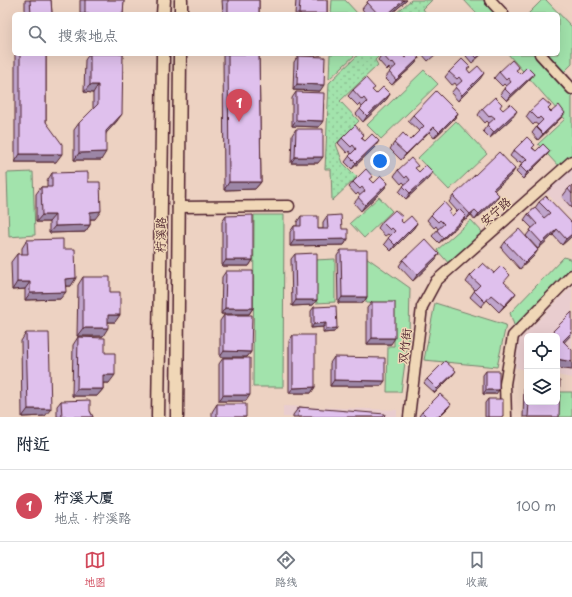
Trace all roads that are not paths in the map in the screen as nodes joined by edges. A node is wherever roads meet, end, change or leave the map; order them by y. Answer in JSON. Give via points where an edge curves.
{"nodes":[{"id":1,"x":164,"y":0,"type":"edge"},
{"id":2,"x":181,"y":0,"type":"edge"},
{"id":3,"x":490,"y":0,"type":"edge"},
{"id":4,"x":164,"y":12,"type":"edge"},
{"id":5,"x":181,"y":12,"type":"edge"},
{"id":6,"x":501,"y":12,"type":"edge"},
{"id":7,"x":163,"y":56,"type":"edge"},
{"id":8,"x":180,"y":56,"type":"edge"},
{"id":9,"x":542,"y":56,"type":"edge"},
{"id":10,"x":572,"y":89,"type":"edge"},
{"id":11,"x":572,"y":160,"type":"edge"},
{"id":12,"x":289,"y":206,"type":"dead end"},
{"id":13,"x":178,"y":207,"type":"junction"},
{"id":14,"x":572,"y":275,"type":"edge"},
{"id":15,"x":436,"y":281,"type":"joint"},
{"id":16,"x":158,"y":417,"type":"edge"},
{"id":17,"x":177,"y":417,"type":"edge"},
{"id":18,"x":409,"y":417,"type":"edge"},
{"id":19,"x":506,"y":417,"type":"edge"}],
"edges":[{"from":1,"to":4,"type":"main road"},
{"from":2,"to":5,"type":"main road"},
{"from":3,"to":6,"type":"street"},
{"from":7,"to":16,"type":"main road","name":"柠溪路"},
{"from":8,"to":13,"type":"main road","name":"柠溪路"},
{"from":9,"to":10,"type":"street"},
{"from":11,"to":15,"type":"street","name":"安宁路"},
{"from":12,"to":13,"type":"street"},
{"from":13,"to":17,"type":"main road","name":"柠溪路"},
{"from":14,"to":19,"type":"street","via":[[513,336],[505,384]]},
{"from":15,"to":18,"type":"street","name":"双竹街","via":[[422,307]]}]}
